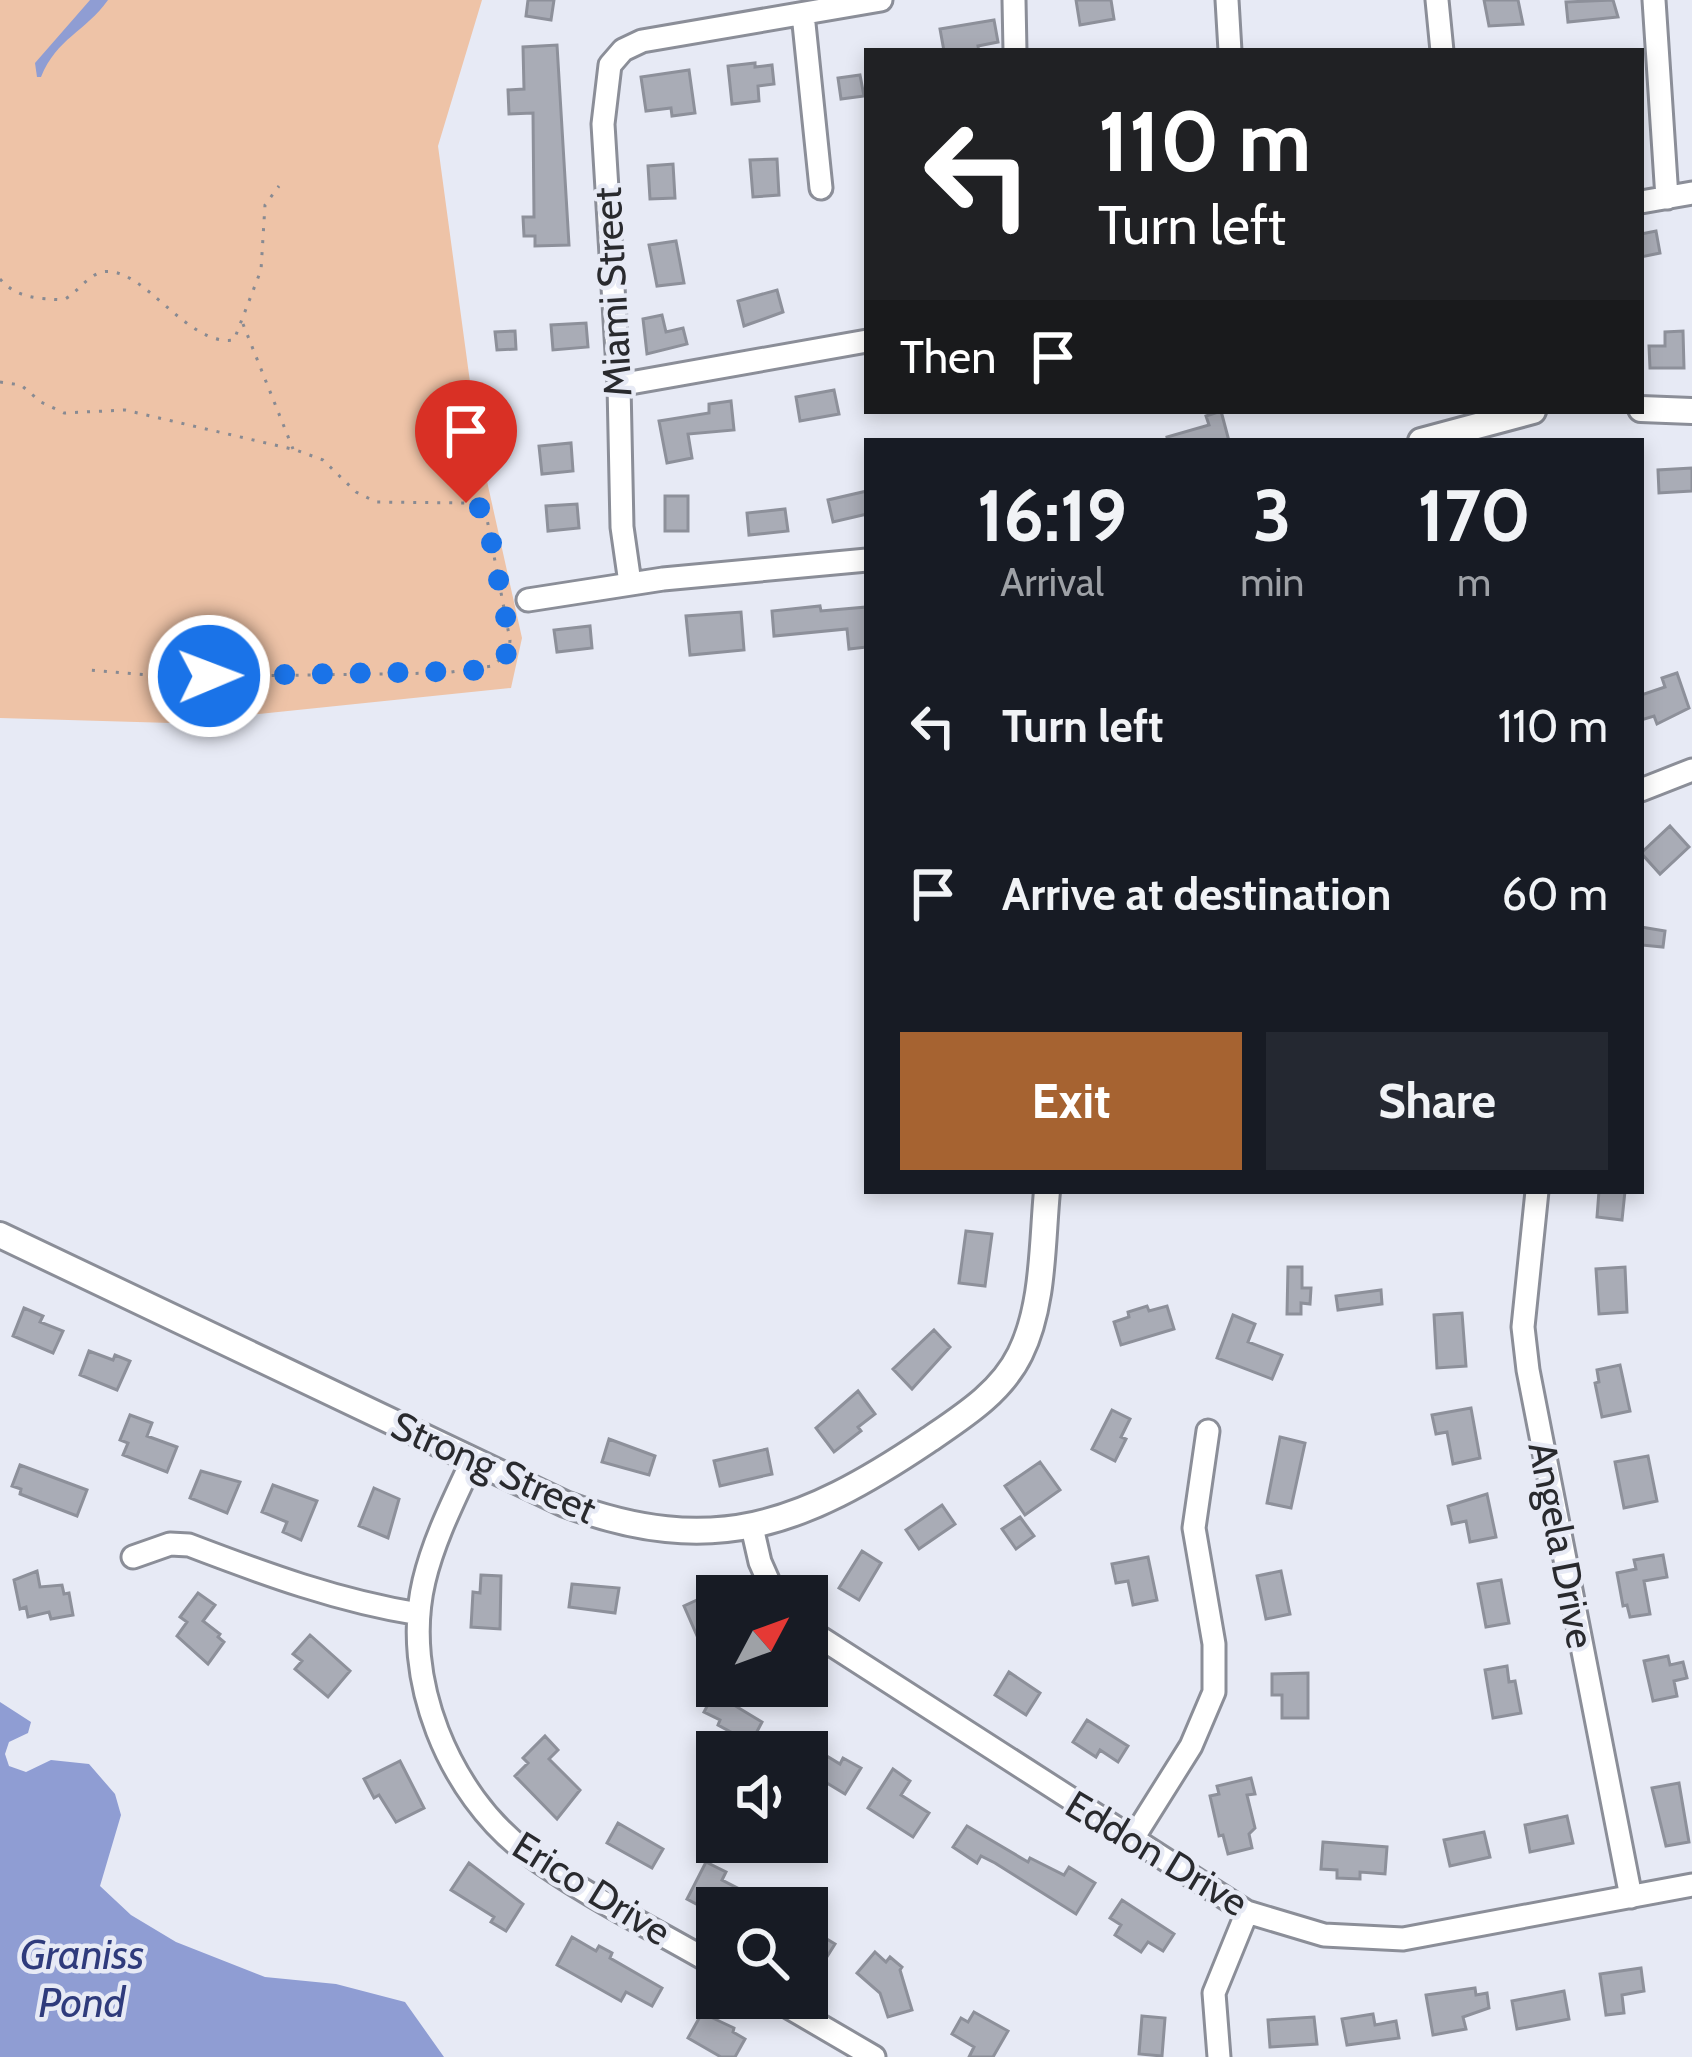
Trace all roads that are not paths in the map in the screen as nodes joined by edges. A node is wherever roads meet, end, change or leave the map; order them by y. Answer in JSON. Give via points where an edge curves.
{"nodes":[{"id":1,"x":881,"y":0,"type":"edge"},
{"id":2,"x":1014,"y":0,"type":"edge"},
{"id":3,"x":1227,"y":0,"type":"edge"},
{"id":4,"x":1437,"y":0,"type":"edge"},
{"id":5,"x":1654,"y":0,"type":"edge"},
{"id":6,"x":803,"y":14,"type":"junction"},
{"id":7,"x":1015,"y":48,"type":"edge"},
{"id":8,"x":1231,"y":48,"type":"edge"},
{"id":9,"x":1442,"y":48,"type":"edge"},
{"id":10,"x":821,"y":188,"type":"dead end"},
{"id":11,"x":1692,"y":193,"type":"edge"},
{"id":12,"x":1667,"y":198,"type":"junction"},
{"id":13,"x":1644,"y":202,"type":"edge"},
{"id":14,"x":864,"y":342,"type":"edge"},
{"id":15,"x":619,"y":385,"type":"junction"},
{"id":16,"x":1644,"y":409,"type":"edge"},
{"id":17,"x":1692,"y":411,"type":"edge"},
{"id":18,"x":1522,"y":414,"type":"edge"},
{"id":19,"x":1432,"y":438,"type":"edge"},
{"id":20,"x":864,"y":560,"type":"edge"},
{"id":21,"x":630,"y":583,"type":"junction"},
{"id":22,"x":529,"y":600,"type":"dead end"},
{"id":23,"x":1692,"y":770,"type":"edge"},
{"id":24,"x":1644,"y":789,"type":"edge"},
{"id":25,"x":1047,"y":1194,"type":"edge"},
{"id":26,"x":1537,"y":1194,"type":"edge"},
{"id":27,"x":0,"y":1235,"type":"edge"},
{"id":28,"x":1208,"y":1431,"type":"dead end"},
{"id":29,"x":472,"y":1461,"type":"junction"},
{"id":30,"x":752,"y":1527,"type":"junction"},
{"id":31,"x":133,"y":1557,"type":"dead end"},
{"id":32,"x":766,"y":1575,"type":"edge"},
{"id":33,"x":419,"y":1614,"type":"junction"},
{"id":34,"x":828,"y":1643,"type":"edge"},
{"id":35,"x":1132,"y":1840,"type":"junction"},
{"id":36,"x":1692,"y":1885,"type":"edge"},
{"id":37,"x":1631,"y":1897,"type":"junction"},
{"id":38,"x":1247,"y":1912,"type":"junction"},
{"id":39,"x":696,"y":1954,"type":"edge"},
{"id":40,"x":809,"y":2019,"type":"edge"},
{"id":41,"x":874,"y":2057,"type":"edge"},
{"id":42,"x":1220,"y":2057,"type":"edge"}],
"edges":[{"from":1,"to":6,"type":"street","name":"Miami Street"},
{"from":2,"to":7,"type":"street"},
{"from":3,"to":8,"type":"street"},
{"from":4,"to":9,"type":"street"},
{"from":5,"to":12,"type":"street"},
{"from":6,"to":10,"type":"street"},
{"from":6,"to":15,"type":"street","name":"Miami Street","via":[[664,35],[622,50],[610,65],[604,124]]},
{"from":11,"to":12,"type":"street"},
{"from":12,"to":13,"type":"street"},
{"from":14,"to":15,"type":"street"},
{"from":15,"to":21,"type":"street","name":"Miami Street"},
{"from":16,"to":17,"type":"street"},
{"from":18,"to":19,"type":"street"},
{"from":20,"to":21,"type":"street"},
{"from":21,"to":22,"type":"street"},
{"from":23,"to":24,"type":"street"},
{"from":25,"to":30,"type":"street","name":"Strong Street","via":[[1034,1314],[1009,1373],[969,1412],[868,1479],[814,1508]]},
{"from":26,"to":37,"type":"street","name":"Angela Drive","via":[[1523,1328],[1528,1370]]},
{"from":27,"to":29,"type":"street","name":"Strong Street"},
{"from":28,"to":35,"type":"street","via":[[1194,1528],[1214,1693]]},
{"from":29,"to":30,"type":"street","name":"Strong Street","via":[[619,1522],[688,1531]]},
{"from":29,"to":33,"type":"street","name":"Erico Drive","via":[[434,1547]]},
{"from":30,"to":32,"type":"street"},
{"from":31,"to":33,"type":"street","via":[[190,1545],[304,1588]]},
{"from":33,"to":39,"type":"street","name":"Erico Drive","via":[[436,1727],[484,1813],[551,1869]]},
{"from":34,"to":35,"type":"street","name":"Eddon Drive"},
{"from":35,"to":38,"type":"street","name":"Eddon Drive"},
{"from":36,"to":37,"type":"street","name":"Eddon Drive"},
{"from":37,"to":38,"type":"street","name":"Eddon Drive","via":[[1403,1939],[1324,1935]]},
{"from":38,"to":42,"type":"street","via":[[1214,1993]]},
{"from":40,"to":41,"type":"street"}]}
